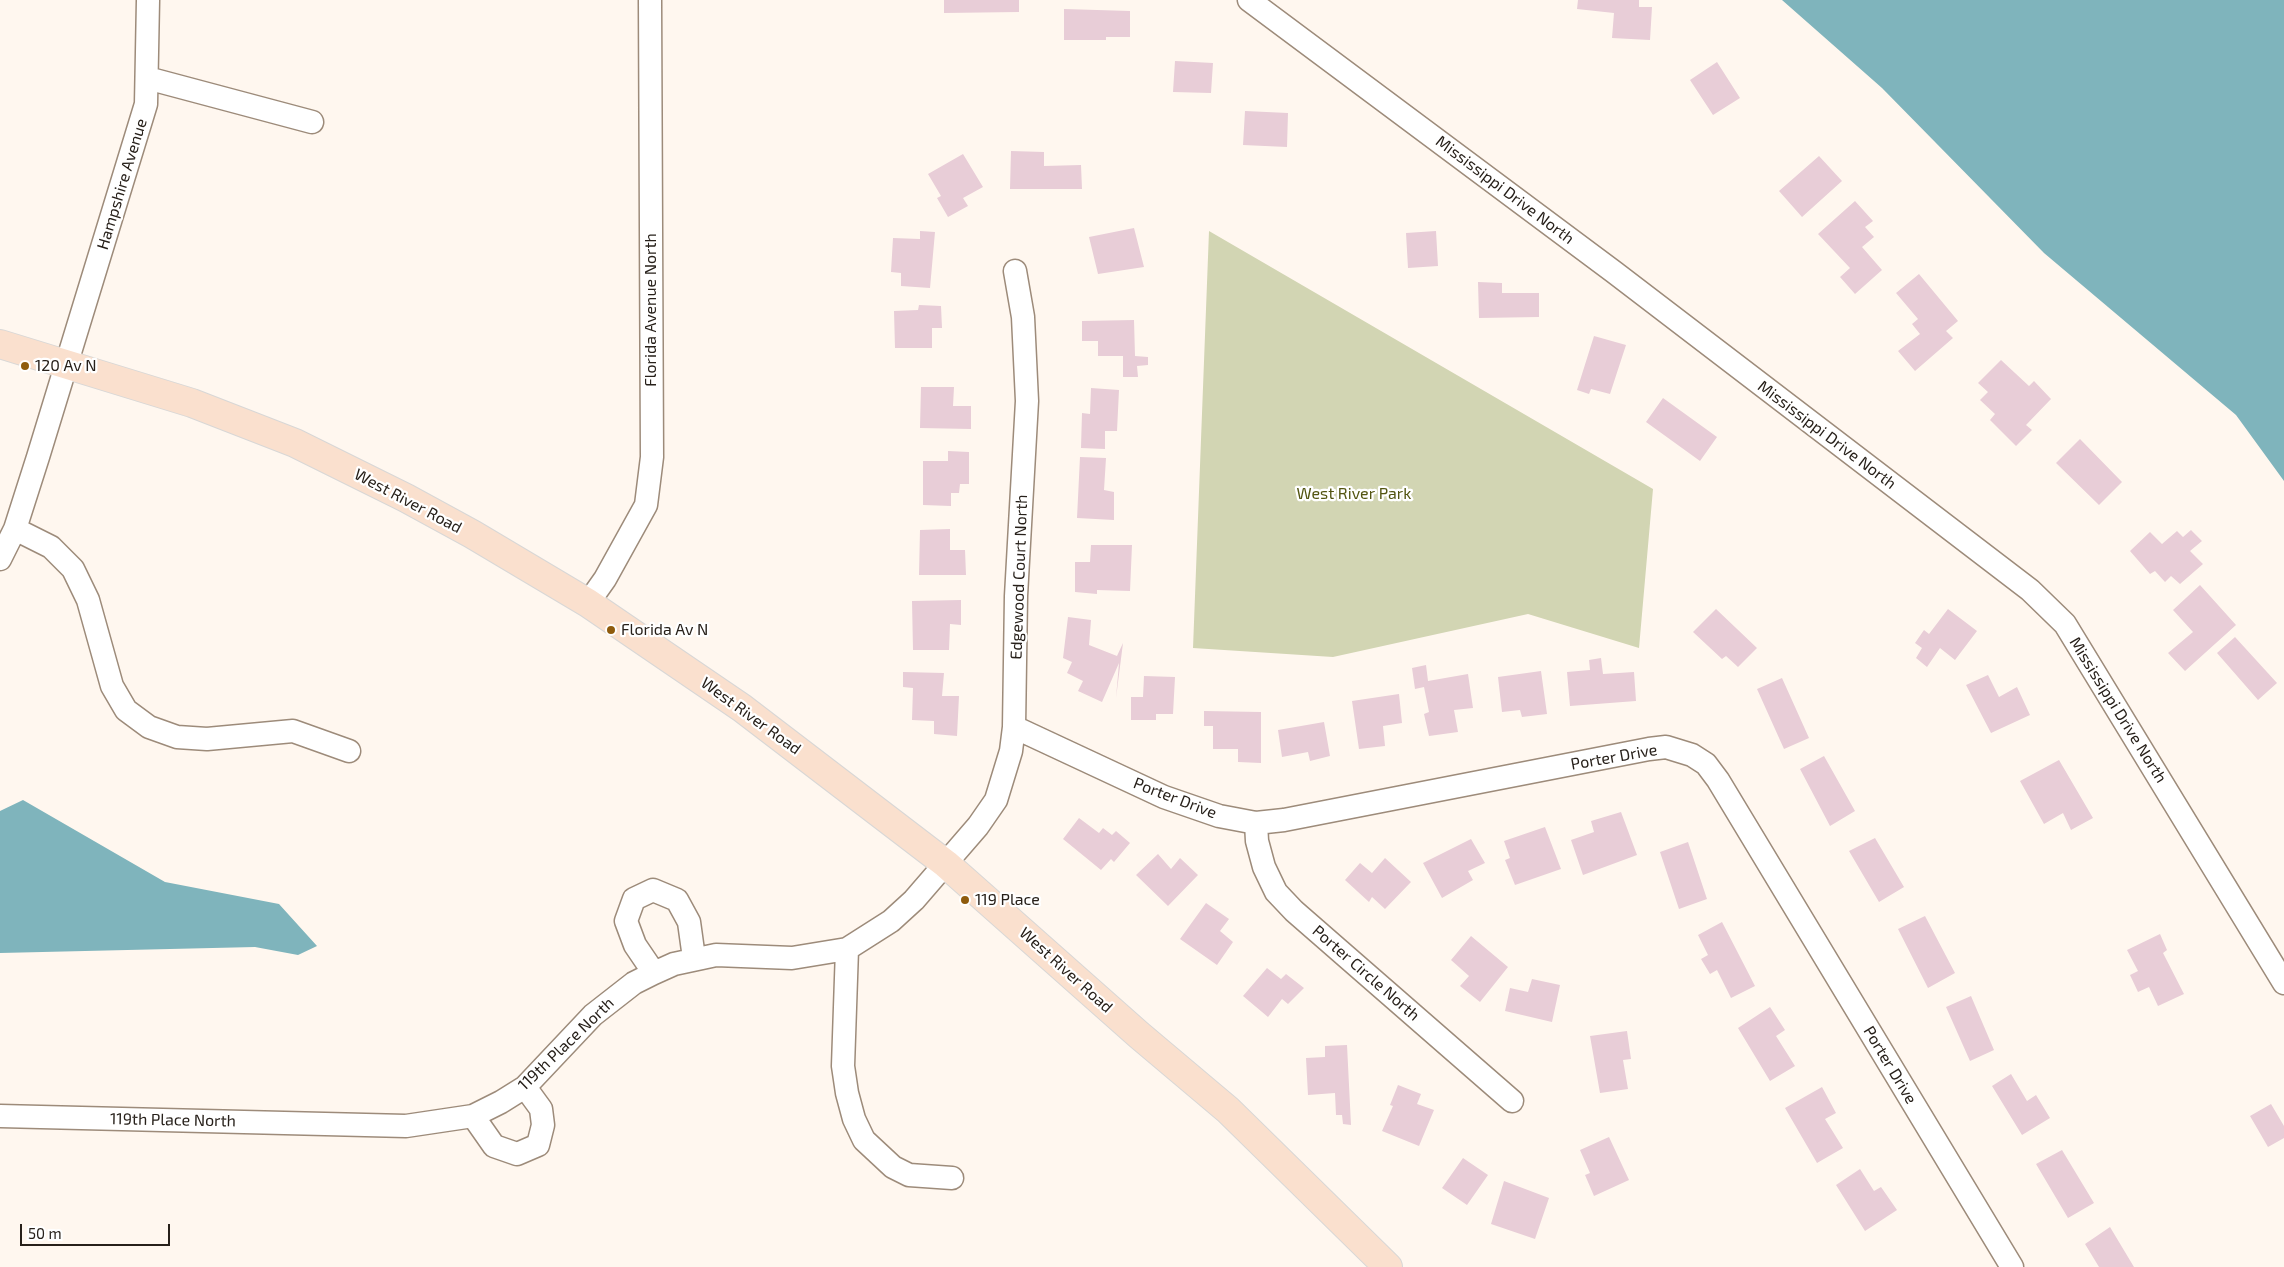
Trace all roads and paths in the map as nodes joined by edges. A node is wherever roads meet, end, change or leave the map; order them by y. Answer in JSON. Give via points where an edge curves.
{"nodes":[{"id":1,"x":148,"y":0,"type":"edge"},
{"id":2,"x":650,"y":0,"type":"edge"},
{"id":3,"x":1249,"y":0,"type":"edge"},
{"id":4,"x":147,"y":78,"type":"junction"},
{"id":5,"x":312,"y":122,"type":"dead end"},
{"id":6,"x":1015,"y":271,"type":"dead end"},
{"id":7,"x":0,"y":344,"type":"edge"},
{"id":8,"x":67,"y":364,"type":"junction"},
{"id":9,"x":15,"y":530,"type":"junction"},
{"id":10,"x":0,"y":559,"type":"edge"},
{"id":11,"x":588,"y":603,"type":"junction"},
{"id":12,"x":1014,"y":728,"type":"junction"},
{"id":13,"x":349,"y":751,"type":"dead end"},
{"id":14,"x":1256,"y":823,"type":"junction"},
{"id":15,"x":946,"y":864,"type":"junction"},
{"id":16,"x":847,"y":949,"type":"junction"},
{"id":17,"x":694,"y":958,"type":"junction"},
{"id":18,"x":654,"y":973,"type":"junction"},
{"id":19,"x":2284,"y":983,"type":"edge"},
{"id":20,"x":525,"y":1087,"type":"junction"},
{"id":21,"x":1512,"y":1101,"type":"dead end"},
{"id":22,"x":0,"y":1116,"type":"edge"},
{"id":23,"x":472,"y":1116,"type":"junction"},
{"id":24,"x":952,"y":1178,"type":"dead end"},
{"id":25,"x":1388,"y":1267,"type":"edge"},
{"id":26,"x":2012,"y":1267,"type":"edge"}],
"edges":[{"from":1,"to":4,"type":"street","name":"Hampshire Avenue"},
{"from":2,"to":11,"type":"street","name":"Florida Avenue North","via":[[652,457],[646,505]]},
{"from":3,"to":19,"type":"street","name":"Mississippi Drive North","via":[[1591,254],[2030,590],[2065,624]]},
{"from":4,"to":5,"type":"street"},
{"from":4,"to":8,"type":"street","name":"Hampshire Avenue","via":[[146,104]]},
{"from":6,"to":12,"type":"street","name":"Edgewood Court North","via":[[1023,317],[1027,401],[1016,596]]},
{"from":7,"to":8,"type":"main road","name":"West River Road"},
{"from":8,"to":9,"type":"street","name":"Hampshire Avenue"},
{"from":8,"to":11,"type":"main road","name":"West River Road","via":[[192,404],[295,443],[464,530]]},
{"from":9,"to":10,"type":"street","name":"Hampshire Avenue"},
{"from":9,"to":13,"type":"street","via":[[51,548],[73,569],[88,600],[112,686],[126,710],[149,727],[177,737],[207,740],[293,731]]},
{"from":11,"to":15,"type":"main road","name":"West River Road","via":[[742,708]]},
{"from":12,"to":14,"type":"street","name":"Porter Drive","via":[[1164,797],[1219,816]]},
{"from":12,"to":15,"type":"street","name":"Edgewood Court North","via":[[1011,751],[996,800]]},
{"from":14,"to":21,"type":"street","name":"Porter Circle North","via":[[1264,867],[1276,892]]},
{"from":14,"to":26,"type":"street","name":"Porter Drive","via":[[1649,749],[1666,747],[1692,755],[1706,764],[1718,780]]},
{"from":15,"to":16,"type":"street","name":"119th Place North","via":[[891,921]]},
{"from":15,"to":25,"type":"main road","name":"West River Road","via":[[1228,1110]]},
{"from":16,"to":17,"type":"street","name":"119th Place North","via":[[792,958],[716,955]]},
{"from":16,"to":24,"type":"street","via":[[843,1066],[857,1126],[864,1140],[893,1167],[909,1175]]},
{"from":17,"to":18,"type":"street","name":"119th Place North"},
{"from":17,"to":18,"type":"street","via":[[689,922],[677,900],[653,890],[634,899],[626,921],[635,945]]},
{"from":18,"to":20,"type":"street","name":"119th Place North","via":[[634,983],[593,1015]]},
{"from":20,"to":23,"type":"street","name":"119th Place North"},
{"from":20,"to":23,"type":"street","via":[[541,1109],[543,1125],[538,1146],[517,1154],[494,1146]]},
{"from":22,"to":23,"type":"street","name":"119th Place North","via":[[406,1126]]}]}
